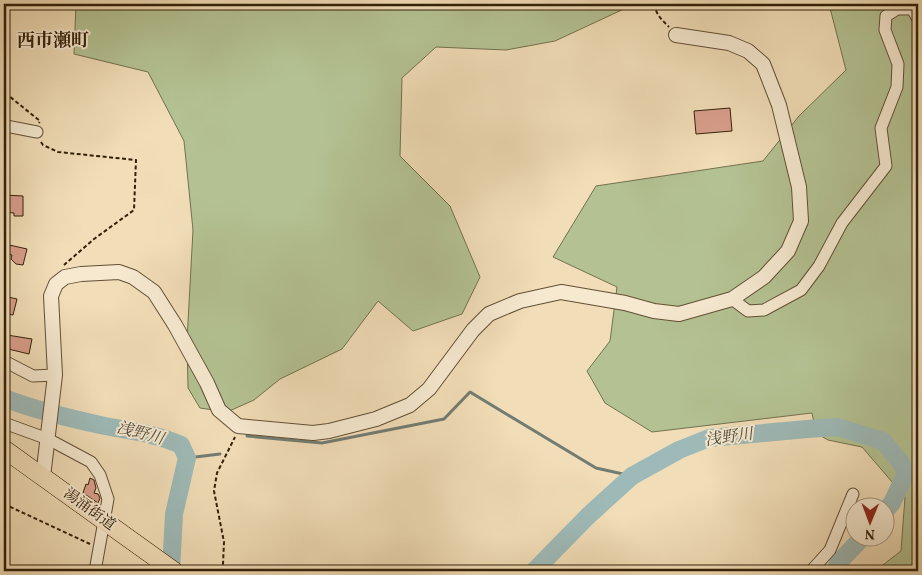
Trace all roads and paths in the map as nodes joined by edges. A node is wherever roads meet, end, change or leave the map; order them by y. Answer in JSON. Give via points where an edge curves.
{"nodes":[{"id":1,"x":16,"y":4,"type":"edge"},
{"id":2,"x":655,"y":4,"type":"edge"},
{"id":3,"x":4,"y":10,"type":"edge"},
{"id":4,"x":918,"y":20,"type":"edge"},
{"id":5,"x":676,"y":34,"type":"joint"},
{"id":6,"x":4,"y":79,"type":"edge"},
{"id":7,"x":4,"y":127,"type":"edge"},
{"id":8,"x":37,"y":132,"type":"junction"},
{"id":9,"x":60,"y":268,"type":"dead end"},
{"id":10,"x":732,"y":299,"type":"junction"},
{"id":11,"x":4,"y":361,"type":"edge"},
{"id":12,"x":55,"y":381,"type":"junction"},
{"id":13,"x":4,"y":422,"type":"edge"},
{"id":14,"x":238,"y":426,"type":"junction"},
{"id":15,"x":48,"y":434,"type":"junction"},
{"id":16,"x":4,"y":450,"type":"edge"},
{"id":17,"x":43,"y":477,"type":"junction"},
{"id":18,"x":853,"y":494,"type":"dead end"},
{"id":19,"x":4,"y":504,"type":"edge"},
{"id":20,"x":104,"y":521,"type":"junction"},
{"id":21,"x":100,"y":548,"type":"junction"},
{"id":22,"x":95,"y":571,"type":"edge"},
{"id":23,"x":174,"y":571,"type":"edge"},
{"id":24,"x":225,"y":571,"type":"edge"},
{"id":25,"x":811,"y":571,"type":"edge"}],
"edges":[{"from":1,"to":3,"type":"path"},
{"from":2,"to":5,"type":"path","via":[[658,17]]},
{"from":4,"to":10,"type":"street","via":[[912,9],[896,9],[886,16],[884,30],[898,64],[897,87],[881,128],[886,166],[842,223],[819,266],[801,290],[764,310],[748,311]]},
{"from":5,"to":10,"type":"street","via":[[729,43],[748,50],[763,64],[780,105],[798,187],[801,220],[788,251],[764,277]]},
{"from":6,"to":8,"type":"path","via":[[9,96],[40,121]]},
{"from":7,"to":8,"type":"street"},
{"from":8,"to":9,"type":"path","via":[[43,145],[58,152],[136,160],[134,210]]},
{"from":10,"to":14,"type":"street","via":[[679,314],[561,292],[520,301],[489,314],[428,389],[410,405],[376,420],[313,433]]},
{"from":11,"to":12,"type":"street","via":[[33,376]]},
{"from":12,"to":14,"type":"street","via":[[51,296],[56,284],[65,277],[119,272],[133,276],[154,292],[219,410]]},
{"from":12,"to":15,"type":"street"},
{"from":13,"to":15,"type":"street"},
{"from":14,"to":24,"type":"path","via":[[217,473],[214,491],[224,542]]},
{"from":15,"to":17,"type":"street"},
{"from":15,"to":20,"type":"street","via":[[91,462],[100,475],[108,499]]},
{"from":16,"to":17,"type":"main road","name":"湯涌街道"},
{"from":17,"to":20,"type":"main road","name":"湯涌街道"},
{"from":18,"to":25,"type":"street","via":[[830,550]]},
{"from":19,"to":21,"type":"path"},
{"from":20,"to":21,"type":"street"},
{"from":20,"to":23,"type":"main road","name":"湯涌街道"},
{"from":21,"to":22,"type":"street"}]}
